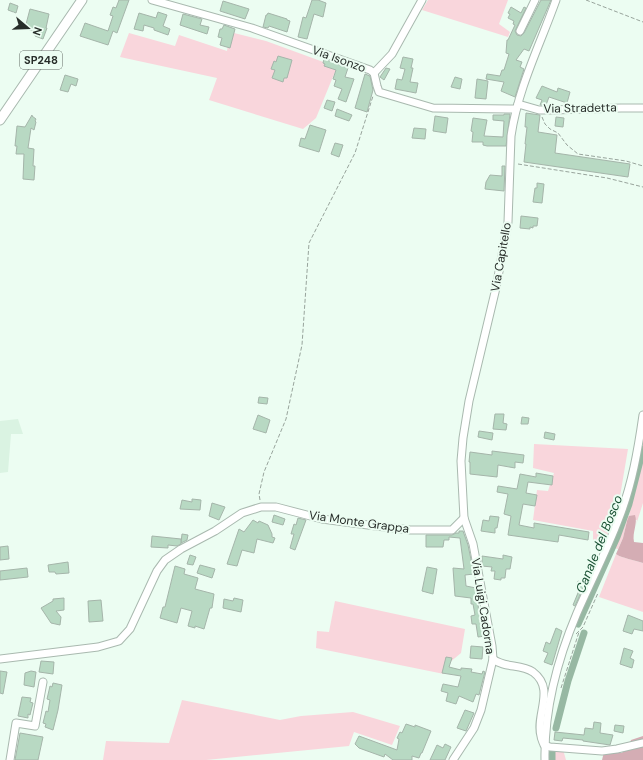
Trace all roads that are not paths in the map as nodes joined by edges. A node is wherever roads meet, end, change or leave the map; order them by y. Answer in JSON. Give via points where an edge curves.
{"nodes":[{"id":1,"x":82,"y":0,"type":"edge"},
{"id":2,"x":152,"y":0,"type":"edge"},
{"id":3,"x":422,"y":0,"type":"edge"},
{"id":4,"x":536,"y":0,"type":"edge"},
{"id":5,"x":556,"y":0,"type":"edge"},
{"id":6,"x":520,"y":31,"type":"dead end"},
{"id":7,"x":374,"y":73,"type":"junction"},
{"id":8,"x":517,"y":106,"type":"junction"},
{"id":9,"x":643,"y":108,"type":"edge"},
{"id":10,"x":0,"y":120,"type":"edge"},
{"id":11,"x":643,"y":415,"type":"edge"},
{"id":12,"x":464,"y":518,"type":"junction"},
{"id":13,"x":0,"y":659,"type":"edge"},
{"id":14,"x":492,"y":659,"type":"junction"},
{"id":15,"x":43,"y":682,"type":"dead end"},
{"id":16,"x":643,"y":743,"type":"edge"},
{"id":17,"x":544,"y":745,"type":"junction"},
{"id":18,"x":10,"y":760,"type":"edge"},
{"id":19,"x":453,"y":760,"type":"edge"},
{"id":20,"x":544,"y":760,"type":"edge"}],
"edges":[{"from":1,"to":10,"type":"main road","number":"SP248"},
{"from":2,"to":7,"type":"street","name":"Via Isonzo","via":[[252,28]]},
{"from":3,"to":7,"type":"street","via":[[392,54]]},
{"from":4,"to":6,"type":"street"},
{"from":5,"to":8,"type":"street","name":"Via Capitello"},
{"from":7,"to":8,"type":"street","name":"Via Isonzo","via":[[379,92],[433,108]]},
{"from":8,"to":9,"type":"street","name":"Via Stradetta","via":[[539,110]]},
{"from":8,"to":12,"type":"street","name":"Via Capitello","via":[[511,136],[508,222],[463,438],[461,478]]},
{"from":11,"to":17,"type":"street","via":[[634,467],[620,517],[565,646],[555,680]]},
{"from":12,"to":13,"type":"street","name":"Via Monte Grappa","via":[[452,530],[410,530],[322,519],[261,507],[242,513],[165,560],[157,571],[130,629],[119,641],[98,647]]},
{"from":12,"to":14,"type":"street","name":"Via Luigi Cadorna","via":[[473,544],[492,646]]},
{"from":14,"to":17,"type":"street","via":[[498,664],[516,666],[533,672],[542,683],[544,695],[540,736]]},
{"from":14,"to":19,"type":"street","name":"Via Luigi Cadorna","via":[[481,710],[474,728]]},
{"from":15,"to":18,"type":"street","via":[[35,726],[16,723]]},
{"from":16,"to":17,"type":"street","via":[[602,751]]},
{"from":17,"to":20,"type":"street"}]}
